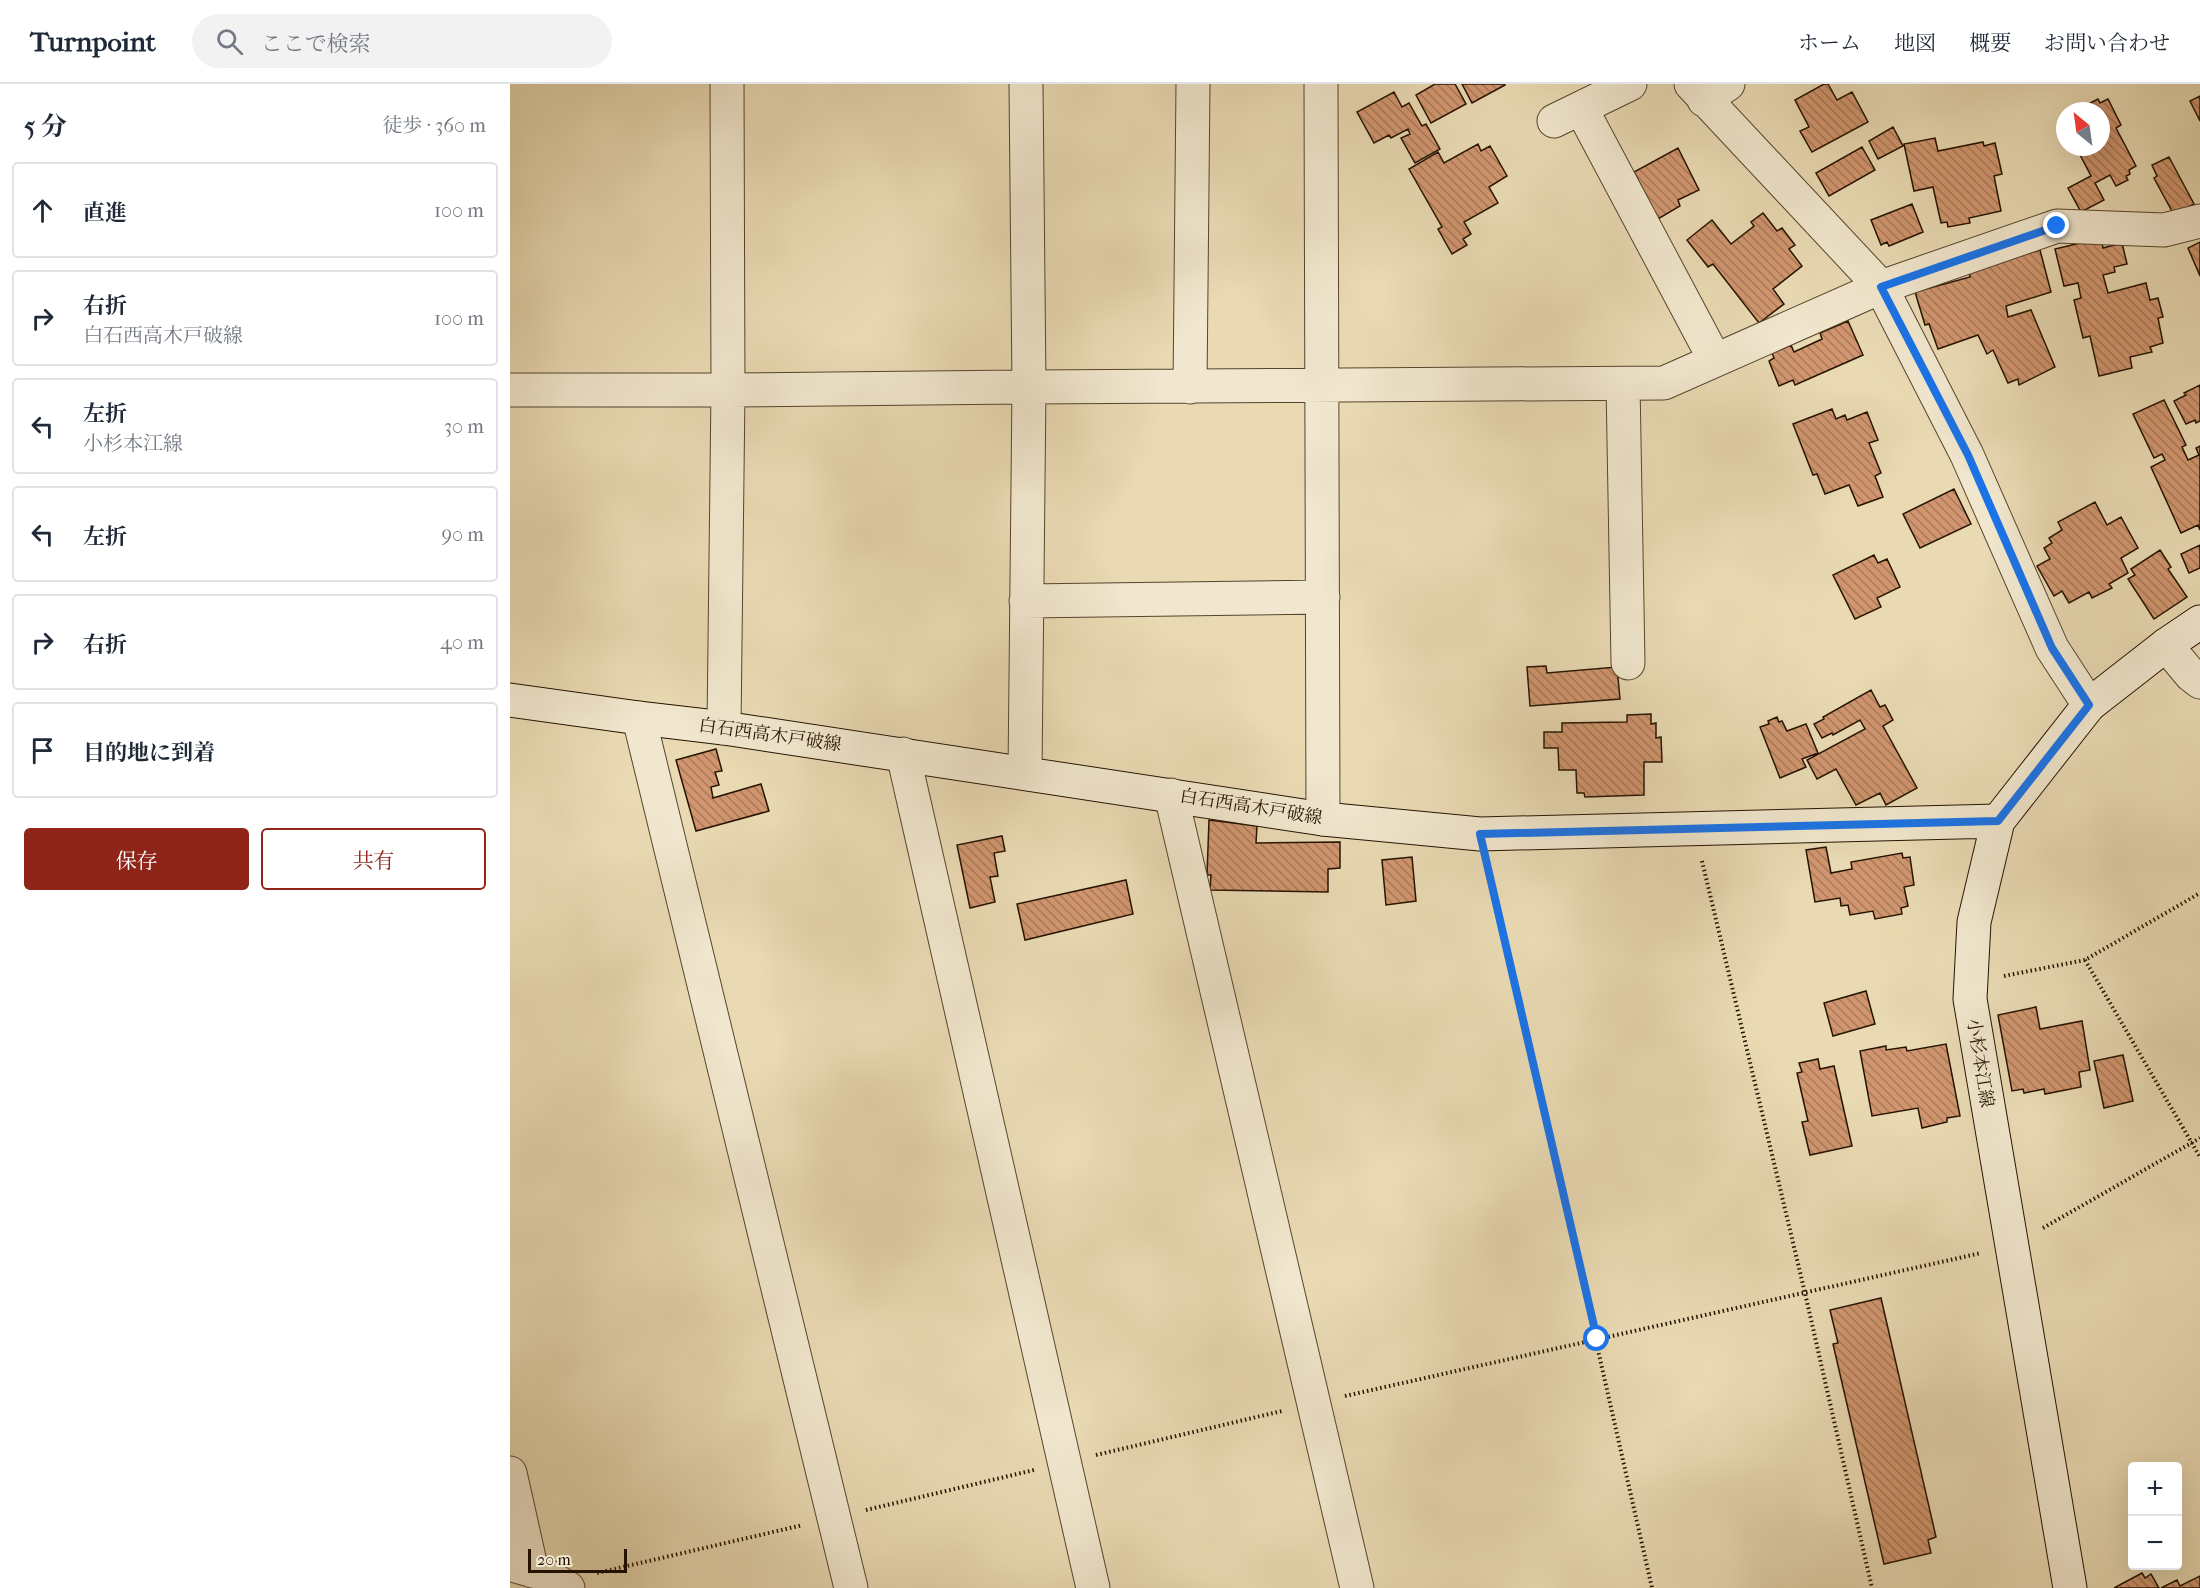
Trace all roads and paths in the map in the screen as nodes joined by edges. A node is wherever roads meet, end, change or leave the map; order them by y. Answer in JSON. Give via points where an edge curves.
{"nodes":[{"id":1,"x":727,"y":84,"type":"edge"},
{"id":2,"x":1026,"y":84,"type":"edge"},
{"id":3,"x":1193,"y":84,"type":"edge"},
{"id":4,"x":1321,"y":84,"type":"edge"},
{"id":5,"x":1630,"y":84,"type":"edge"},
{"id":6,"x":1708,"y":89,"type":"edge"},
{"id":7,"x":2200,"y":221,"type":"edge"},
{"id":8,"x":1881,"y":287,"type":"junction"},
{"id":9,"x":1715,"y":360,"type":"junction"},
{"id":10,"x":1623,"y":384,"type":"junction"},
{"id":11,"x":1322,"y":386,"type":"junction"},
{"id":12,"x":1029,"y":387,"type":"junction"},
{"id":13,"x":1190,"y":387,"type":"junction"},
{"id":14,"x":510,"y":390,"type":"edge"},
{"id":15,"x":728,"y":390,"type":"junction"},
{"id":16,"x":1323,"y":597,"type":"junction"},
{"id":17,"x":1026,"y":601,"type":"junction"},
{"id":18,"x":2200,"y":622,"type":"edge"},
{"id":19,"x":2166,"y":645,"type":"junction"},
{"id":20,"x":1628,"y":663,"type":"dead end"},
{"id":21,"x":2200,"y":682,"type":"edge"},
{"id":22,"x":510,"y":700,"type":"edge"},
{"id":23,"x":2089,"y":705,"type":"junction"},
{"id":24,"x":639,"y":718,"type":"junction"},
{"id":25,"x":724,"y":728,"type":"junction"},
{"id":26,"x":903,"y":754,"type":"junction"},
{"id":27,"x":1025,"y":773,"type":"junction"},
{"id":28,"x":1171,"y":795,"type":"junction"},
{"id":29,"x":1323,"y":819,"type":"junction"},
{"id":30,"x":1998,"y":821,"type":"junction"},
{"id":31,"x":1694,"y":829,"type":"junction"},
{"id":32,"x":1480,"y":834,"type":"junction"},
{"id":33,"x":2200,"y":893,"type":"edge"},
{"id":34,"x":2085,"y":960,"type":"junction"},
{"id":35,"x":1971,"y":982,"type":"junction"},
{"id":36,"x":2200,"y":1138,"type":"edge"},
{"id":37,"x":2192,"y":1143,"type":"junction"},
{"id":38,"x":2200,"y":1157,"type":"edge"},
{"id":39,"x":2011,"y":1246,"type":"junction"},
{"id":40,"x":510,"y":1473,"type":"edge"},
{"id":41,"x":521,"y":1568,"type":"edge"},
{"id":42,"x":568,"y":1588,"type":"edge"},
{"id":43,"x":851,"y":1588,"type":"edge"},
{"id":44,"x":1093,"y":1588,"type":"edge"},
{"id":45,"x":1357,"y":1588,"type":"edge"},
{"id":46,"x":1652,"y":1588,"type":"edge"},
{"id":47,"x":1872,"y":1588,"type":"edge"},
{"id":48,"x":2070,"y":1588,"type":"edge"}],
"edges":[{"from":1,"to":15,"type":"street"},
{"from":2,"to":12,"type":"street"},
{"from":3,"to":13,"type":"street"},
{"from":4,"to":11,"type":"street"},
{"from":5,"to":9,"type":"street","via":[[1568,115]]},
{"from":6,"to":8,"type":"street"},
{"from":7,"to":8,"type":"street","via":[[2164,230],[2057,226]]},
{"from":8,"to":9,"type":"street"},
{"from":8,"to":23,"type":"street","via":[[1968,455],[2052,648]]},
{"from":9,"to":10,"type":"street","via":[[1664,383]]},
{"from":10,"to":11,"type":"street"},
{"from":10,"to":20,"type":"street"},
{"from":11,"to":13,"type":"street"},
{"from":11,"to":16,"type":"street"},
{"from":12,"to":13,"type":"street"},
{"from":12,"to":15,"type":"street"},
{"from":12,"to":17,"type":"street"},
{"from":14,"to":15,"type":"street"},
{"from":15,"to":25,"type":"street"},
{"from":16,"to":17,"type":"street"},
{"from":16,"to":29,"type":"street"},
{"from":17,"to":27,"type":"street"},
{"from":18,"to":19,"type":"street","name":"小杉本江線"},
{"from":19,"to":21,"type":"street"},
{"from":19,"to":23,"type":"street","name":"小杉本江線"},
{"from":22,"to":24,"type":"street","name":"白石西高木戸破線"},
{"from":23,"to":30,"type":"street","name":"小杉本江線"},
{"from":24,"to":25,"type":"street","name":"白石西高木戸破線"},
{"from":24,"to":43,"type":"street"},
{"from":25,"to":26,"type":"street","name":"白石西高木戸破線"},
{"from":26,"to":27,"type":"street","name":"白石西高木戸破線"},
{"from":26,"to":44,"type":"street"},
{"from":27,"to":28,"type":"street","name":"白石西高木戸破線"},
{"from":28,"to":29,"type":"street","name":"白石西高木戸破線"},
{"from":28,"to":45,"type":"street"},
{"from":29,"to":32,"type":"street","name":"白石西高木戸破線"},
{"from":30,"to":31,"type":"street","name":"白石西高木戸破線"},
{"from":30,"to":35,"type":"street","name":"小杉本江線","via":[[1974,922]]},
{"from":31,"to":32,"type":"street","name":"白石西高木戸破線"},
{"from":31,"to":47,"type":"path"},
{"from":32,"to":46,"type":"path"},
{"from":33,"to":34,"type":"path"},
{"from":34,"to":35,"type":"path"},
{"from":34,"to":37,"type":"path"},
{"from":35,"to":39,"type":"street","name":"小杉本江線","via":[[1970,999]]},
{"from":36,"to":37,"type":"path"},
{"from":37,"to":38,"type":"path"},
{"from":37,"to":39,"type":"path"},
{"from":39,"to":48,"type":"street","name":"小杉本江線"},
{"from":40,"to":41,"type":"street"},
{"from":41,"to":42,"type":"street","via":[[544,1574]]}]}
